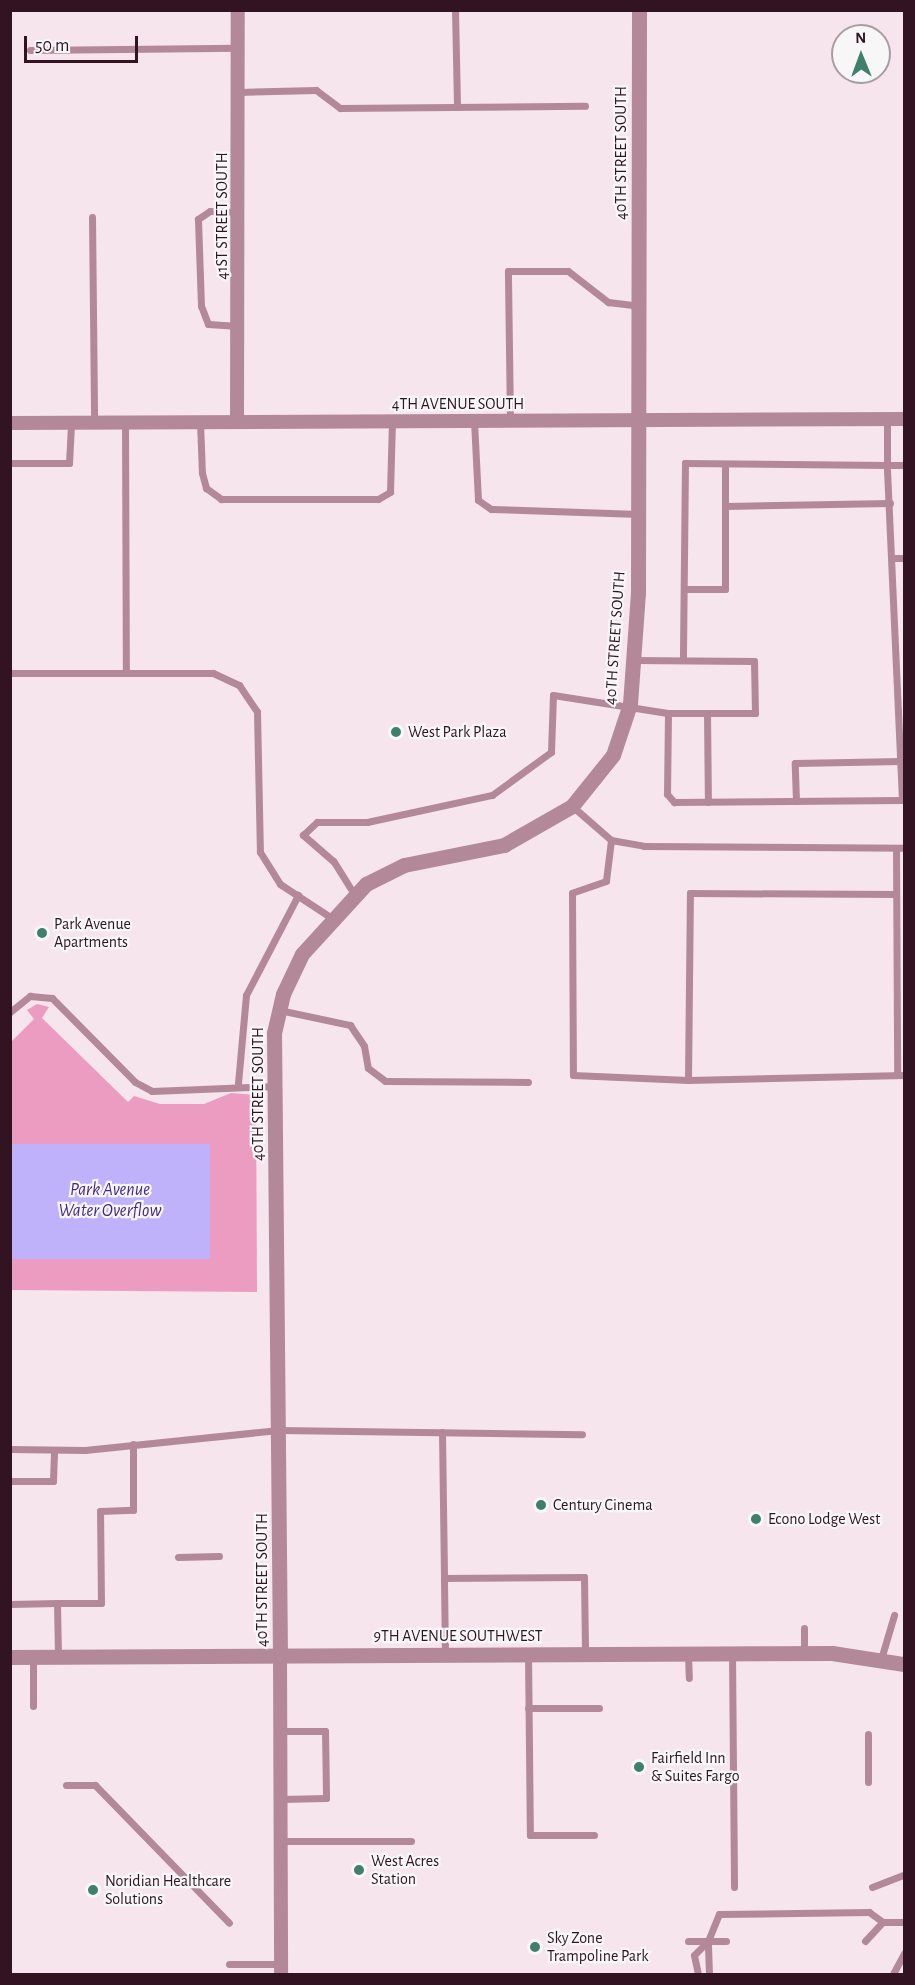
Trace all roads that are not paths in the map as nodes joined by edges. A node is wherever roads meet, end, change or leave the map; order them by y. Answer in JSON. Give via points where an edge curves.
{"nodes":[{"id":1,"x":238,"y":10,"type":"edge"},
{"id":2,"x":455,"y":10,"type":"edge"},
{"id":3,"x":639,"y":10,"type":"edge"},
{"id":4,"x":238,"y":48,"type":"junction"},
{"id":5,"x":30,"y":50,"type":"dead end"},
{"id":6,"x":238,"y":92,"type":"junction"},
{"id":7,"x":585,"y":106,"type":"dead end"},
{"id":8,"x":457,"y":107,"type":"junction"},
{"id":9,"x":239,"y":212,"type":"junction"},
{"id":10,"x":92,"y":217,"type":"dead end"},
{"id":11,"x":639,"y":306,"type":"junction"},
{"id":12,"x":238,"y":326,"type":"junction"},
{"id":13,"x":887,"y":419,"type":"junction"},
{"id":14,"x":904,"y":419,"type":"edge"},
{"id":15,"x":392,"y":420,"type":"junction"},
{"id":16,"x":639,"y":420,"type":"junction"},
{"id":17,"x":474,"y":421,"type":"junction"},
{"id":18,"x":510,"y":421,"type":"junction"},
{"id":19,"x":200,"y":422,"type":"junction"},
{"id":20,"x":237,"y":422,"type":"junction"},
{"id":21,"x":10,"y":423,"type":"edge"},
{"id":22,"x":125,"y":423,"type":"junction"},
{"id":23,"x":71,"y":424,"type":"junction"},
{"id":24,"x":94,"y":424,"type":"junction"},
{"id":25,"x":10,"y":463,"type":"edge"},
{"id":26,"x":725,"y":464,"type":"junction"},
{"id":27,"x":887,"y":465,"type":"junction"},
{"id":28,"x":904,"y":465,"type":"edge"},
{"id":29,"x":890,"y":503,"type":"junction"},
{"id":30,"x":725,"y":506,"type":"junction"},
{"id":31,"x":639,"y":514,"type":"junction"},
{"id":32,"x":895,"y":558,"type":"junction"},
{"id":33,"x":904,"y":558,"type":"edge"},
{"id":34,"x":684,"y":589,"type":"junction"},
{"id":35,"x":633,"y":660,"type":"junction"},
{"id":36,"x":683,"y":660,"type":"junction"},
{"id":37,"x":10,"y":673,"type":"edge"},
{"id":38,"x":126,"y":673,"type":"junction"},
{"id":39,"x":630,"y":704,"type":"junction"},
{"id":40,"x":668,"y":713,"type":"junction"},
{"id":41,"x":707,"y":713,"type":"junction"},
{"id":42,"x":901,"y":761,"type":"junction"},
{"id":43,"x":796,"y":801,"type":"junction"},
{"id":44,"x":708,"y":802,"type":"junction"},
{"id":45,"x":572,"y":806,"type":"junction"},
{"id":46,"x":611,"y":840,"type":"junction"},
{"id":47,"x":896,"y":848,"type":"junction"},
{"id":48,"x":904,"y":848,"type":"edge"},
{"id":49,"x":354,"y":894,"type":"junction"},
{"id":50,"x":896,"y":894,"type":"junction"},
{"id":51,"x":298,"y":895,"type":"junction"},
{"id":52,"x":330,"y":917,"type":"junction"},
{"id":53,"x":279,"y":1010,"type":"junction"},
{"id":54,"x":10,"y":1012,"type":"edge"},
{"id":55,"x":901,"y":1075,"type":"edge"},
{"id":56,"x":688,"y":1080,"type":"junction"},
{"id":57,"x":528,"y":1082,"type":"dead end"},
{"id":58,"x":238,"y":1083,"type":"junction"},
{"id":59,"x":274,"y":1086,"type":"junction"},
{"id":60,"x":279,"y":1430,"type":"junction"},
{"id":61,"x":442,"y":1432,"type":"junction"},
{"id":62,"x":582,"y":1434,"type":"dead end"},
{"id":63,"x":133,"y":1444,"type":"junction"},
{"id":64,"x":10,"y":1449,"type":"edge"},
{"id":65,"x":54,"y":1450,"type":"junction"},
{"id":66,"x":10,"y":1481,"type":"edge"},
{"id":67,"x":219,"y":1556,"type":"dead end"},
{"id":68,"x":178,"y":1557,"type":"dead end"},
{"id":69,"x":444,"y":1578,"type":"junction"},
{"id":70,"x":57,"y":1603,"type":"junction"},
{"id":71,"x":10,"y":1604,"type":"edge"},
{"id":72,"x":894,"y":1615,"type":"dead end"},
{"id":73,"x":804,"y":1628,"type":"dead end"},
{"id":74,"x":732,"y":1652,"type":"junction"},
{"id":75,"x":528,"y":1653,"type":"junction"},
{"id":76,"x":585,"y":1653,"type":"junction"},
{"id":77,"x":688,"y":1653,"type":"junction"},
{"id":78,"x":804,"y":1653,"type":"junction"},
{"id":79,"x":445,"y":1654,"type":"junction"},
{"id":80,"x":280,"y":1655,"type":"junction"},
{"id":81,"x":58,"y":1656,"type":"junction"},
{"id":82,"x":10,"y":1657,"type":"edge"},
{"id":83,"x":33,"y":1657,"type":"junction"},
{"id":84,"x":881,"y":1659,"type":"junction"},
{"id":85,"x":904,"y":1664,"type":"edge"},
{"id":86,"x":689,"y":1678,"type":"dead end"},
{"id":87,"x":33,"y":1706,"type":"dead end"},
{"id":88,"x":528,"y":1708,"type":"junction"},
{"id":89,"x":599,"y":1708,"type":"dead end"},
{"id":90,"x":280,"y":1731,"type":"junction"},
{"id":91,"x":868,"y":1734,"type":"dead end"},
{"id":92,"x":868,"y":1782,"type":"dead end"},
{"id":93,"x":66,"y":1785,"type":"dead end"},
{"id":94,"x":281,"y":1799,"type":"junction"},
{"id":95,"x":594,"y":1835,"type":"dead end"},
{"id":96,"x":281,"y":1841,"type":"junction"},
{"id":97,"x":411,"y":1841,"type":"dead end"},
{"id":98,"x":904,"y":1875,"type":"edge"},
{"id":99,"x":734,"y":1887,"type":"dead end"},
{"id":100,"x":872,"y":1887,"type":"dead end"},
{"id":101,"x":883,"y":1922,"type":"junction"},
{"id":102,"x":904,"y":1922,"type":"edge"},
{"id":103,"x":229,"y":1923,"type":"dead end"},
{"id":104,"x":688,"y":1941,"type":"dead end"},
{"id":105,"x":708,"y":1941,"type":"junction"},
{"id":106,"x":726,"y":1941,"type":"dead end"},
{"id":107,"x":865,"y":1941,"type":"dead end"},
{"id":108,"x":904,"y":1953,"type":"edge"},
{"id":109,"x":230,"y":1964,"type":"dead end"},
{"id":110,"x":281,"y":1969,"type":"edge"},
{"id":111,"x":698,"y":1974,"type":"edge"},
{"id":112,"x":709,"y":1974,"type":"edge"},
{"id":113,"x":893,"y":1974,"type":"edge"}],
"edges":[{"from":1,"to":4,"type":"street","name":"41ST STREET SOUTH"},
{"from":2,"to":8,"type":"lane"},
{"from":3,"to":11,"type":"street","name":"40TH STREET SOUTH"},
{"from":4,"to":5,"type":"lane"},
{"from":4,"to":6,"type":"street","name":"41ST STREET SOUTH"},
{"from":6,"to":8,"type":"lane","via":[[316,90],[340,108]]},
{"from":6,"to":9,"type":"street","name":"41ST STREET SOUTH"},
{"from":7,"to":8,"type":"lane"},
{"from":9,"to":12,"type":"street","name":"41ST STREET SOUTH"},
{"from":9,"to":12,"type":"lane","via":[[210,211],[198,219],[201,306],[208,324]]},
{"from":10,"to":24,"type":"lane"},
{"from":11,"to":16,"type":"street","name":"40TH STREET SOUTH"},
{"from":11,"to":18,"type":"lane","via":[[608,302],[568,271],[508,272]]},
{"from":12,"to":20,"type":"street","name":"41ST STREET SOUTH"},
{"from":13,"to":14,"type":"street","name":"4TH AVENUE SOUTH"},
{"from":13,"to":16,"type":"street","name":"4TH AVENUE SOUTH"},
{"from":13,"to":27,"type":"lane"},
{"from":15,"to":17,"type":"street","name":"4TH AVENUE SOUTH"},
{"from":15,"to":19,"type":"lane","via":[[390,492],[378,499],[221,499],[206,488]]},
{"from":15,"to":20,"type":"street","name":"4TH AVENUE SOUTH"},
{"from":16,"to":18,"type":"street","name":"4TH AVENUE SOUTH"},
{"from":16,"to":31,"type":"street","name":"40TH STREET SOUTH"},
{"from":17,"to":18,"type":"street","name":"4TH AVENUE SOUTH"},
{"from":17,"to":31,"type":"lane","via":[[478,500],[491,509]]},
{"from":19,"to":20,"type":"street","name":"4TH AVENUE SOUTH"},
{"from":19,"to":22,"type":"street","name":"4TH AVENUE SOUTH"},
{"from":21,"to":23,"type":"street","name":"4TH AVENUE SOUTH"},
{"from":22,"to":24,"type":"street","name":"4TH AVENUE SOUTH"},
{"from":22,"to":38,"type":"lane"},
{"from":23,"to":24,"type":"street","name":"4TH AVENUE SOUTH"},
{"from":23,"to":25,"type":"lane","via":[[69,463]]},
{"from":26,"to":27,"type":"lane"},
{"from":26,"to":30,"type":"lane"},
{"from":26,"to":34,"type":"lane","via":[[685,464]]},
{"from":27,"to":28,"type":"lane"},
{"from":27,"to":29,"type":"lane"},
{"from":29,"to":30,"type":"lane"},
{"from":29,"to":32,"type":"lane"},
{"from":30,"to":34,"type":"lane","via":[[725,589]]},
{"from":31,"to":35,"type":"street","name":"40TH STREET SOUTH"},
{"from":32,"to":33,"type":"lane"},
{"from":32,"to":42,"type":"lane"},
{"from":34,"to":36,"type":"lane"},
{"from":35,"to":36,"type":"lane"},
{"from":35,"to":39,"type":"street","name":"40TH STREET SOUTH"},
{"from":36,"to":41,"type":"lane","via":[[754,661],[755,713]]},
{"from":37,"to":38,"type":"lane"},
{"from":38,"to":51,"type":"lane","via":[[213,673],[248,697],[259,732],[260,852],[280,884]]},
{"from":39,"to":40,"type":"lane"},
{"from":39,"to":45,"type":"street","name":"40TH STREET SOUTH","via":[[613,755]]},
{"from":39,"to":49,"type":"lane","via":[[553,695],[551,752],[492,795],[367,822],[317,822],[303,835],[333,861]]},
{"from":40,"to":41,"type":"lane"},
{"from":40,"to":44,"type":"lane","via":[[667,794],[674,802]]},
{"from":41,"to":44,"type":"lane"},
{"from":42,"to":43,"type":"lane","via":[[795,764]]},
{"from":42,"to":43,"type":"lane","via":[[902,800]]},
{"from":43,"to":44,"type":"lane"},
{"from":45,"to":46,"type":"lane"},
{"from":45,"to":49,"type":"street","name":"40TH STREET SOUTH","via":[[519,839],[404,865]]},
{"from":46,"to":47,"type":"lane","via":[[674,848]]},
{"from":46,"to":56,"type":"lane","via":[[606,881],[572,893],[573,1075]]},
{"from":47,"to":48,"type":"lane"},
{"from":47,"to":50,"type":"lane"},
{"from":49,"to":52,"type":"street","name":"40TH STREET SOUTH"},
{"from":50,"to":55,"type":"lane"},
{"from":50,"to":56,"type":"lane","via":[[690,893]]},
{"from":51,"to":52,"type":"lane"},
{"from":51,"to":58,"type":"lane","via":[[246,995]]},
{"from":52,"to":53,"type":"street","name":"40TH STREET SOUTH","via":[[302,954]]},
{"from":53,"to":57,"type":"lane","via":[[350,1024],[364,1046],[368,1068],[385,1081]]},
{"from":53,"to":59,"type":"street","name":"40TH STREET SOUTH"},
{"from":54,"to":58,"type":"lane","via":[[30,996],[52,998],[135,1082],[152,1091],[203,1092]]},
{"from":55,"to":56,"type":"lane"},
{"from":58,"to":59,"type":"lane"},
{"from":59,"to":60,"type":"street","name":"40TH STREET SOUTH"},
{"from":60,"to":61,"type":"lane"},
{"from":60,"to":63,"type":"lane","via":[[204,1441]]},
{"from":60,"to":80,"type":"street","name":"40TH STREET SOUTH"},
{"from":61,"to":62,"type":"lane"},
{"from":61,"to":69,"type":"lane"},
{"from":63,"to":65,"type":"lane"},
{"from":63,"to":70,"type":"lane","via":[[133,1510],[100,1511],[101,1603]]},
{"from":64,"to":65,"type":"lane"},
{"from":65,"to":66,"type":"lane","via":[[53,1481]]},
{"from":67,"to":68,"type":"lane"},
{"from":69,"to":76,"type":"lane","via":[[584,1577]]},
{"from":69,"to":79,"type":"lane"},
{"from":70,"to":71,"type":"lane"},
{"from":70,"to":81,"type":"lane"},
{"from":72,"to":84,"type":"lane"},
{"from":73,"to":78,"type":"lane"},
{"from":74,"to":77,"type":"street","name":"9TH AVENUE SOUTHWEST"},
{"from":74,"to":78,"type":"street","name":"9TH AVENUE SOUTHWEST"},
{"from":74,"to":99,"type":"lane"},
{"from":75,"to":76,"type":"street","name":"9TH AVENUE SOUTHWEST"},
{"from":75,"to":79,"type":"street","name":"9TH AVENUE SOUTHWEST"},
{"from":75,"to":88,"type":"lane"},
{"from":76,"to":77,"type":"street","name":"9TH AVENUE SOUTHWEST"},
{"from":77,"to":86,"type":"lane"},
{"from":78,"to":84,"type":"street","name":"9TH AVENUE SOUTHWEST"},
{"from":79,"to":80,"type":"street","name":"9TH AVENUE SOUTHWEST"},
{"from":80,"to":81,"type":"street","name":"9TH AVENUE SOUTHWEST"},
{"from":80,"to":90,"type":"street","name":"40TH STREET SOUTH"},
{"from":81,"to":83,"type":"street","name":"9TH AVENUE SOUTHWEST"},
{"from":82,"to":83,"type":"street","name":"9TH AVENUE SOUTHWEST"},
{"from":83,"to":87,"type":"lane"},
{"from":84,"to":85,"type":"street","name":"9TH AVENUE SOUTHWEST"},
{"from":88,"to":89,"type":"lane"},
{"from":88,"to":95,"type":"lane","via":[[530,1835]]},
{"from":90,"to":94,"type":"street","name":"40TH STREET SOUTH"},
{"from":90,"to":94,"type":"lane","via":[[325,1731],[326,1798]]},
{"from":91,"to":92,"type":"lane"},
{"from":93,"to":103,"type":"lane","via":[[95,1785]]},
{"from":94,"to":96,"type":"street","name":"40TH STREET SOUTH"},
{"from":96,"to":97,"type":"lane"},
{"from":96,"to":110,"type":"street","name":"40TH STREET SOUTH"},
{"from":98,"to":100,"type":"lane"},
{"from":101,"to":102,"type":"lane"},
{"from":101,"to":105,"type":"lane","via":[[869,1912],[729,1912],[711,1923]]},
{"from":101,"to":107,"type":"lane"},
{"from":104,"to":105,"type":"lane"},
{"from":105,"to":106,"type":"lane"},
{"from":105,"to":111,"type":"lane","via":[[694,1955]]},
{"from":105,"to":112,"type":"lane"},
{"from":108,"to":113,"type":"lane"},
{"from":109,"to":110,"type":"lane"}]}
